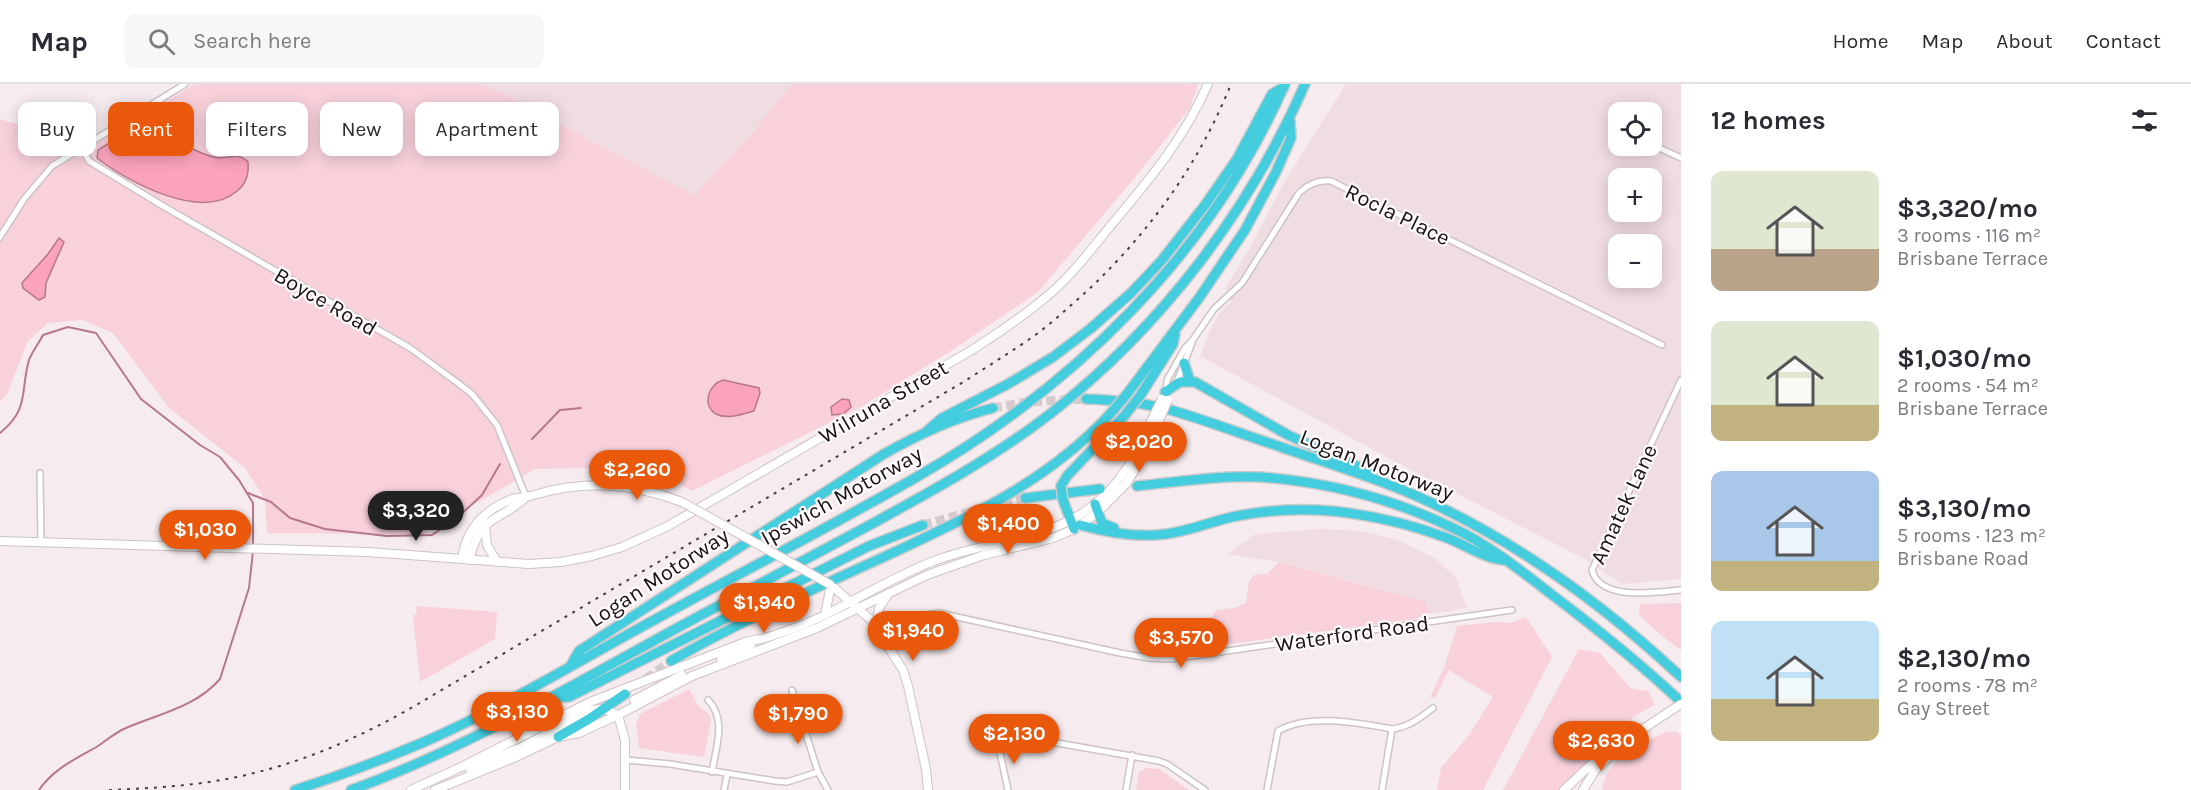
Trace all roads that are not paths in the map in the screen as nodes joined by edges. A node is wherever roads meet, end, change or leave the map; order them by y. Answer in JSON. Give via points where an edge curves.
{"nodes":[{"id":1,"x":185,"y":84,"type":"edge"},
{"id":2,"x":1208,"y":84,"type":"edge"},
{"id":3,"x":1305,"y":84,"type":"edge"},
{"id":4,"x":1285,"y":85,"type":"edge"},
{"id":5,"x":1289,"y":118,"type":"junction"},
{"id":6,"x":96,"y":138,"type":"edge"},
{"id":7,"x":1662,"y":150,"type":"edge"},
{"id":8,"x":68,"y":156,"type":"edge"},
{"id":9,"x":86,"y":156,"type":"edge"},
{"id":10,"x":1681,"y":158,"type":"edge"},
{"id":11,"x":0,"y":237,"type":"edge"},
{"id":12,"x":1177,"y":329,"type":"junction"},
{"id":13,"x":1192,"y":342,"type":"junction"},
{"id":14,"x":1662,"y":345,"type":"dead end"},
{"id":15,"x":1184,"y":363,"type":"junction"},
{"id":16,"x":1190,"y":381,"type":"junction"},
{"id":17,"x":1681,"y":381,"type":"edge"},
{"id":18,"x":1176,"y":384,"type":"junction"},
{"id":19,"x":1165,"y":397,"type":"junction"},
{"id":20,"x":1086,"y":399,"type":"tunnel mouth"},
{"id":21,"x":993,"y":408,"type":"tunnel mouth"},
{"id":22,"x":928,"y":430,"type":"junction"},
{"id":23,"x":40,"y":473,"type":"dead end"},
{"id":24,"x":1383,"y":483,"type":"junction"},
{"id":25,"x":1137,"y":486,"type":"dead end"},
{"id":26,"x":1100,"y":489,"type":"dead end"},
{"id":27,"x":526,"y":497,"type":"junction"},
{"id":28,"x":1025,"y":498,"type":"tunnel mouth"},
{"id":29,"x":1096,"y":509,"type":"junction"},
{"id":30,"x":485,"y":525,"type":"junction"},
{"id":31,"x":923,"y":525,"type":"tunnel mouth"},
{"id":32,"x":1075,"y":525,"type":"junction"},
{"id":33,"x":1124,"y":534,"type":"junction"},
{"id":34,"x":0,"y":541,"type":"edge"},
{"id":35,"x":41,"y":542,"type":"junction"},
{"id":36,"x":465,"y":559,"type":"junction"},
{"id":37,"x":1506,"y":560,"type":"junction"},
{"id":38,"x":497,"y":562,"type":"junction"},
{"id":39,"x":833,"y":588,"type":"junction"},
{"id":40,"x":1681,"y":590,"type":"edge"},
{"id":41,"x":889,"y":592,"type":"junction"},
{"id":42,"x":851,"y":600,"type":"junction"},
{"id":43,"x":859,"y":608,"type":"junction"},
{"id":44,"x":1512,"y":610,"type":"dead end"},
{"id":45,"x":825,"y":615,"type":"junction"},
{"id":46,"x":876,"y":626,"type":"junction"},
{"id":47,"x":763,"y":639,"type":"junction"},
{"id":48,"x":891,"y":650,"type":"junction"},
{"id":49,"x":671,"y":661,"type":"tunnel mouth"},
{"id":50,"x":571,"y":665,"type":"junction"},
{"id":51,"x":1681,"y":678,"type":"edge"},
{"id":52,"x":792,"y":690,"type":"dead end"},
{"id":53,"x":625,"y":694,"type":"dead end"},
{"id":54,"x":548,"y":698,"type":"junction"},
{"id":55,"x":708,"y":700,"type":"dead end"},
{"id":56,"x":1681,"y":704,"type":"edge"},
{"id":57,"x":1433,"y":708,"type":"dead end"},
{"id":58,"x":604,"y":709,"type":"junction"},
{"id":59,"x":618,"y":715,"type":"junction"},
{"id":60,"x":1392,"y":729,"type":"junction"},
{"id":61,"x":558,"y":737,"type":"junction"},
{"id":62,"x":1628,"y":739,"type":"junction"},
{"id":63,"x":1132,"y":755,"type":"junction"},
{"id":64,"x":626,"y":760,"type":"junction"},
{"id":65,"x":457,"y":770,"type":"junction"},
{"id":66,"x":712,"y":772,"type":"junction"},
{"id":67,"x":818,"y":772,"type":"junction"},
{"id":68,"x":727,"y":775,"type":"junction"},
{"id":69,"x":623,"y":789,"type":"edge"},
{"id":70,"x":295,"y":790,"type":"edge"},
{"id":71,"x":351,"y":790,"type":"edge"},
{"id":72,"x":411,"y":790,"type":"edge"},
{"id":73,"x":435,"y":790,"type":"edge"},
{"id":74,"x":724,"y":790,"type":"edge"},
{"id":75,"x":828,"y":790,"type":"edge"},
{"id":76,"x":928,"y":790,"type":"edge"},
{"id":77,"x":1008,"y":790,"type":"edge"},
{"id":78,"x":1126,"y":790,"type":"edge"},
{"id":79,"x":1205,"y":790,"type":"edge"},
{"id":80,"x":1267,"y":790,"type":"edge"},
{"id":81,"x":1382,"y":790,"type":"edge"},
{"id":82,"x":1564,"y":790,"type":"edge"},
{"id":83,"x":1583,"y":790,"type":"edge"}],
"edges":[{"from":1,"to":6,"type":"street"},
{"from":2,"to":38,"type":"main road","name":"Wilruna Street","via":[[1178,141],[1153,176],[1081,262],[1048,296],[1010,326],[653,534],[577,559]]},
{"from":3,"to":5,"type":"highway","name":"Ipswich Motorway"},
{"from":4,"to":22,"type":"highway","via":[[1272,94],[1237,159],[1191,224],[1113,310],[1053,357],[942,418]]},
{"from":4,"to":50,"type":"highway","name":"Ipswich Motorway","via":[[1246,160],[1195,237],[1143,300],[1072,368],[917,477]]},
{"from":5,"to":12,"type":"highway","via":[[1291,138],[1261,201],[1232,251]]},
{"from":5,"to":54,"type":"highway","name":"Ipswich Motorway","via":[[1241,204],[1198,264],[1126,345],[1050,413],[958,476]]},
{"from":7,"to":10,"type":"street"},
{"from":8,"to":11,"type":"street","via":[[44,172]]},
{"from":9,"to":27,"type":"street","name":"Boyce Road","via":[[112,175],[410,348],[465,388],[497,425]]},
{"from":12,"to":32,"type":"highway","bridge":true,"via":[[1173,344],[1140,396],[1061,486]]},
{"from":12,"to":49,"type":"highway","bridge":true,"via":[[1110,414],[1042,474],[997,503]]},
{"from":13,"to":14,"type":"street","name":"Rocla Place","via":[[1214,309],[1242,283],[1299,193],[1307,186],[1331,181]]},
{"from":13,"to":15,"type":"street","name":"Rocla Place"},
{"from":13,"to":19,"type":"street","name":"Rocla Place","via":[[1167,380]]},
{"from":15,"to":16,"type":"highway"},
{"from":15,"to":18,"type":"street","name":"Rocla Place"},
{"from":16,"to":18,"type":"highway"},
{"from":16,"to":24,"type":"highway","via":[[1297,440],[1378,476]]},
{"from":17,"to":40,"type":"street","name":"Amatek Lane","via":[[1592,570],[1599,581],[1621,592]]},
{"from":18,"to":19,"type":"highway"},
{"from":19,"to":29,"type":"main road","bridge":true,"via":[[1127,468]]},
{"from":20,"to":24,"type":"highway","name":"Logan Motorway","via":[[1168,410]]},
{"from":21,"to":22,"type":"highway","name":"Logan Motorway"},
{"from":22,"to":50,"type":"highway","name":"Logan Motorway","via":[[884,454],[579,651]]},
{"from":23,"to":35,"type":"street"},
{"from":24,"to":51,"type":"highway","name":"Logan Motorway","via":[[1445,510],[1527,556],[1615,619]]},
{"from":25,"to":37,"type":"highway","name":"Logan Motorway","via":[[1259,477],[1338,488],[1452,527]]},
{"from":26,"to":28,"type":"highway"},
{"from":27,"to":30,"type":"main road"},
{"from":27,"to":36,"type":"main road","via":[[507,502],[478,521],[466,538]]},
{"from":27,"to":39,"type":"main road","bridge":true,"via":[[595,484],[649,491],[682,502]]},
{"from":29,"to":32,"type":"main road"},
{"from":29,"to":33,"type":"highway","via":[[1105,525]]},
{"from":30,"to":36,"type":"main road"},
{"from":30,"to":38,"type":"main road","via":[[487,545]]},
{"from":31,"to":54,"type":"highway","via":[[869,546],[569,697]]},
{"from":32,"to":33,"type":"highway"},
{"from":32,"to":41,"type":"main road","via":[[1048,539],[965,561]]},
{"from":32,"to":42,"type":"main road","via":[[934,561]]},
{"from":33,"to":37,"type":"highway","via":[[1167,534],[1272,510],[1333,511],[1402,523],[1495,560]]},
{"from":34,"to":35,"type":"main road","name":"Wilruna Street"},
{"from":35,"to":36,"type":"main road","name":"Wilruna Street"},
{"from":36,"to":38,"type":"main road","name":"Wilruna Street"},
{"from":37,"to":56,"type":"highway","name":"Logan Motorway","via":[[1610,639]]},
{"from":39,"to":42,"type":"main road"},
{"from":39,"to":45,"type":"main road"},
{"from":41,"to":43,"type":"main road"},
{"from":41,"to":46,"type":"main road","via":[[879,608]]},
{"from":42,"to":43,"type":"main road"},
{"from":42,"to":45,"type":"main road"},
{"from":43,"to":46,"type":"main road"},
{"from":43,"to":59,"type":"main road","via":[[692,676]]},
{"from":44,"to":48,"type":"street","name":"Waterford Road","via":[[1163,659],[939,613],[925,614],[911,635]]},
{"from":45,"to":47,"type":"main road"},
{"from":46,"to":48,"type":"main road"},
{"from":47,"to":59,"type":"main road","via":[[662,685],[622,708]]},
{"from":47,"to":65,"type":"main road","via":[[751,640],[603,696]]},
{"from":48,"to":76,"type":"main road","via":[[908,686]]},
{"from":50,"to":70,"type":"highway","name":"Ipswich Motorway","via":[[426,741]]},
{"from":52,"to":67,"type":"street"},
{"from":53,"to":58,"type":"highway"},
{"from":54,"to":71,"type":"highway","name":"Ipswich Motorway","via":[[449,750]]},
{"from":55,"to":66,"type":"street","via":[[719,716]]},
{"from":56,"to":62,"type":"main road","bridge":true},
{"from":57,"to":60,"type":"street","via":[[1411,724]]},
{"from":58,"to":59,"type":"main road"},
{"from":58,"to":61,"type":"highway"},
{"from":58,"to":65,"type":"main road","via":[[590,710],[522,747]]},
{"from":59,"to":61,"type":"main road","via":[[579,733]]},
{"from":59,"to":64,"type":"main road"},
{"from":60,"to":80,"type":"street","via":[[1338,720],[1286,727],[1278,731]]},
{"from":60,"to":81,"type":"street"},
{"from":61,"to":73,"type":"main road"},
{"from":62,"to":82,"type":"main road","via":[[1610,747]]},
{"from":62,"to":83,"type":"main road","via":[[1596,769]]},
{"from":63,"to":77,"type":"street","via":[[1008,737],[1002,741],[1000,753]]},
{"from":63,"to":78,"type":"street"},
{"from":63,"to":79,"type":"street","via":[[1167,764]]},
{"from":64,"to":66,"type":"street"},
{"from":64,"to":69,"type":"main road"},
{"from":65,"to":72,"type":"main road"},
{"from":66,"to":68,"type":"street"},
{"from":67,"to":68,"type":"street","via":[[787,782]]},
{"from":67,"to":75,"type":"street"},
{"from":68,"to":74,"type":"street"}]}
